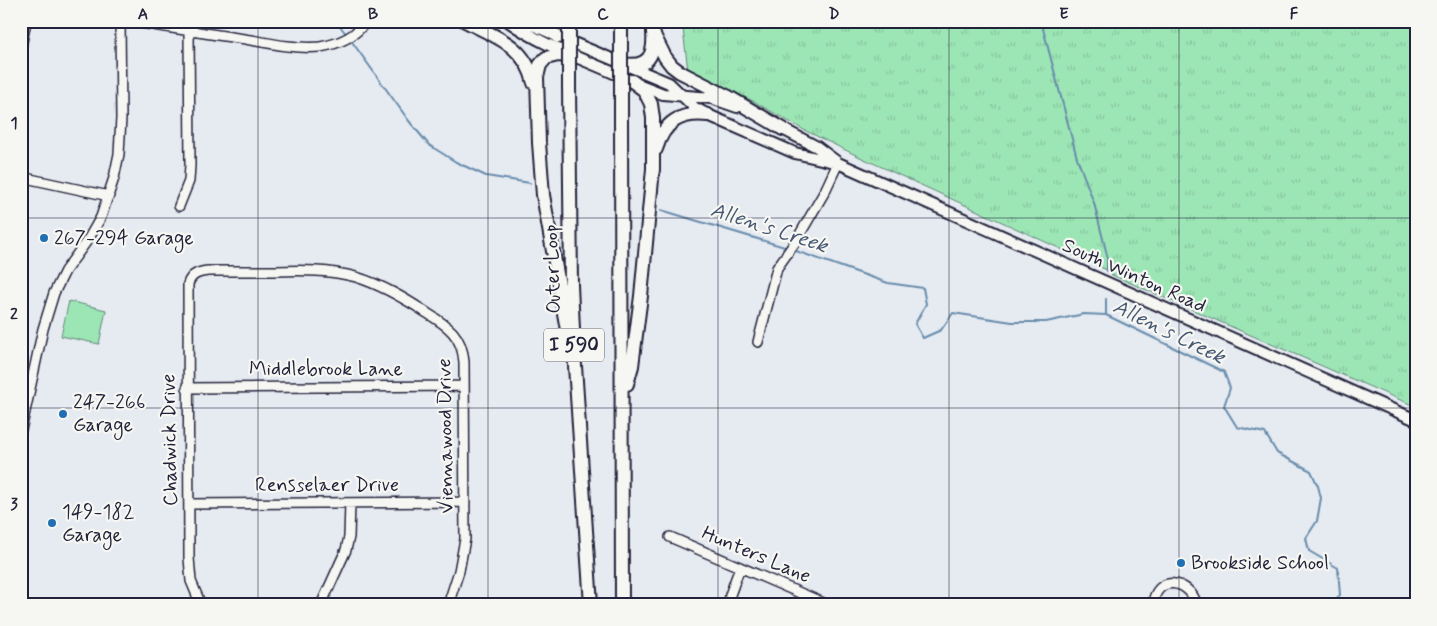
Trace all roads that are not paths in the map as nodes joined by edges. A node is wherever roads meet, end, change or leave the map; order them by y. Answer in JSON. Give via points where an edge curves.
{"nodes":[{"id":1,"x":26,"y":21,"type":"edge"},
{"id":2,"x":120,"y":21,"type":"edge"},
{"id":3,"x":130,"y":21,"type":"edge"},
{"id":4,"x":366,"y":21,"type":"edge"},
{"id":5,"x":465,"y":21,"type":"edge"},
{"id":6,"x":508,"y":21,"type":"edge"},
{"id":7,"x":522,"y":21,"type":"edge"},
{"id":8,"x":542,"y":21,"type":"edge"},
{"id":9,"x":568,"y":21,"type":"edge"},
{"id":10,"x":652,"y":21,"type":"edge"},
{"id":11,"x":621,"y":28,"type":"edge"},
{"id":12,"x":189,"y":31,"type":"junction"},
{"id":13,"x":654,"y":35,"type":"junction"},
{"id":14,"x":558,"y":37,"type":"junction"},
{"id":15,"x":21,"y":47,"type":"edge"},
{"id":16,"x":575,"y":57,"type":"junction"},
{"id":17,"x":623,"y":64,"type":"junction"},
{"id":18,"x":632,"y":81,"type":"junction"},
{"id":19,"x":683,"y":96,"type":"junction"},
{"id":20,"x":538,"y":103,"type":"junction"},
{"id":21,"x":708,"y":115,"type":"junction"},
{"id":22,"x":783,"y":129,"type":"junction"},
{"id":23,"x":838,"y":163,"type":"junction"},
{"id":24,"x":653,"y":169,"type":"junction"},
{"id":25,"x":21,"y":177,"type":"edge"},
{"id":26,"x":109,"y":196,"type":"junction"},
{"id":27,"x":179,"y":206,"type":"dead end"},
{"id":28,"x":194,"y":275,"type":"joint"},
{"id":29,"x":758,"y":342,"type":"dead end"},
{"id":30,"x":574,"y":352,"type":"junction"},
{"id":31,"x":464,"y":386,"type":"junction"},
{"id":32,"x":187,"y":388,"type":"junction"},
{"id":33,"x":622,"y":397,"type":"junction"},
{"id":34,"x":1416,"y":420,"type":"edge"},
{"id":35,"x":21,"y":430,"type":"edge"},
{"id":36,"x":350,"y":502,"type":"junction"},
{"id":37,"x":465,"y":502,"type":"junction"},
{"id":38,"x":189,"y":504,"type":"junction"},
{"id":39,"x":670,"y":537,"type":"dead end"},
{"id":40,"x":740,"y":567,"type":"junction"},
{"id":41,"x":200,"y":605,"type":"edge"},
{"id":42,"x":321,"y":605,"type":"edge"},
{"id":43,"x":448,"y":605,"type":"edge"},
{"id":44,"x":591,"y":605,"type":"edge"},
{"id":45,"x":622,"y":605,"type":"edge"},
{"id":46,"x":728,"y":605,"type":"edge"},
{"id":47,"x":828,"y":605,"type":"edge"},
{"id":48,"x":1153,"y":605,"type":"edge"},
{"id":49,"x":1197,"y":605,"type":"edge"}],
"edges":[{"from":1,"to":15,"type":"street"},
{"from":2,"to":26,"type":"street","via":[[119,154]]},
{"from":3,"to":12,"type":"street"},
{"from":4,"to":12,"type":"street","via":[[346,38],[311,47]]},
{"from":5,"to":20,"type":"highway","via":[[515,49],[531,72]]},
{"from":6,"to":16,"type":"main road","name":"South Winton Road"},
{"from":7,"to":14,"type":"main road","name":"South Winton Road"},
{"from":8,"to":14,"type":"highway"},
{"from":9,"to":30,"type":"highway","name":"Outer Loop","number":"I 590","bridge":true},
{"from":10,"to":13,"type":"highway"},
{"from":11,"to":33,"type":"highway","number":"I 590","bridge":true},
{"from":12,"to":27,"type":"street","via":[[190,164],[189,181]]},
{"from":13,"to":17,"type":"highway","via":[[653,50],[647,60],[637,65]]},
{"from":13,"to":22,"type":"highway","via":[[665,57],[680,72]]},
{"from":14,"to":17,"type":"main road","name":"South Winton Road"},
{"from":16,"to":18,"type":"main road","name":"South Winton Road"},
{"from":16,"to":20,"type":"highway","via":[[552,56],[543,61],[537,74]]},
{"from":17,"to":19,"type":"main road","name":"South Winton Road","via":[[668,83]]},
{"from":18,"to":19,"type":"main road","name":"South Winton Road","via":[[660,94]]},
{"from":18,"to":24,"type":"highway","via":[[647,94],[652,109]]},
{"from":19,"to":21,"type":"main road","name":"South Winton Road"},
{"from":19,"to":22,"type":"main road","name":"South Winton Road","via":[[718,100]]},
{"from":20,"to":30,"type":"highway","via":[[545,208],[566,327]]},
{"from":21,"to":23,"type":"main road","name":"South Winton Road","via":[[795,153]]},
{"from":21,"to":24,"type":"highway","via":[[685,116],[667,126],[658,143]]},
{"from":22,"to":23,"type":"main road","name":"South Winton Road","via":[[817,147]]},
{"from":23,"to":29,"type":"street","via":[[826,192],[777,268]]},
{"from":23,"to":34,"type":"main road","name":"South Winton Road"},
{"from":24,"to":33,"type":"highway","via":[[641,301],[632,366]]},
{"from":25,"to":26,"type":"street"},
{"from":26,"to":35,"type":"street","via":[[101,217],[54,293]]},
{"from":28,"to":31,"type":"street","name":"Viennawood Drive","via":[[208,271],[311,271],[343,274],[379,286],[405,299],[453,332],[462,349]]},
{"from":28,"to":32,"type":"street","name":"Chadwick Drive","via":[[187,289]]},
{"from":30,"to":44,"type":"highway","name":"Outer Loop","number":"I 590"},
{"from":31,"to":32,"type":"street","name":"Middlebrook Lane"},
{"from":31,"to":37,"type":"street","name":"Viennawood Drive"},
{"from":32,"to":38,"type":"street","name":"Chadwick Drive"},
{"from":33,"to":45,"type":"highway","number":"I 590"},
{"from":36,"to":37,"type":"street","name":"Rensselaer Drive"},
{"from":36,"to":38,"type":"street","name":"Rensselaer Drive"},
{"from":36,"to":42,"type":"street","via":[[349,537]]},
{"from":37,"to":43,"type":"street","name":"Viennawood Drive","via":[[463,554]]},
{"from":38,"to":41,"type":"street","name":"Chadwick Drive","via":[[189,569]]},
{"from":39,"to":40,"type":"street","name":"Hunters Lane"},
{"from":40,"to":46,"type":"street"},
{"from":40,"to":47,"type":"street","name":"Hunters Lane"},
{"from":48,"to":49,"type":"street","via":[[1160,587],[1169,584],[1182,585],[1191,592]]}]}
